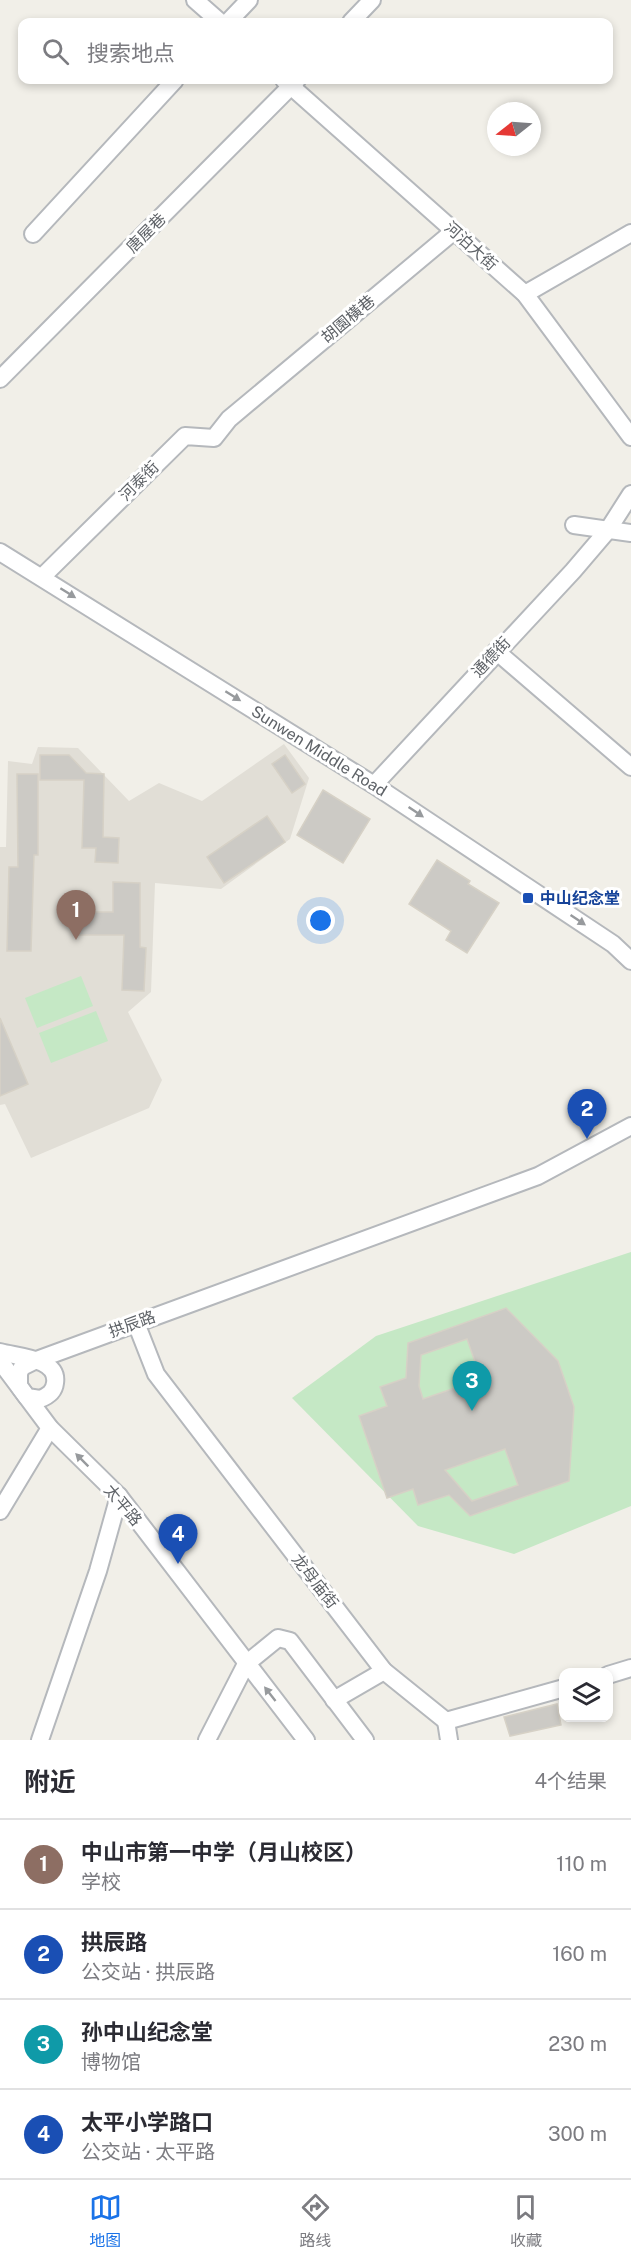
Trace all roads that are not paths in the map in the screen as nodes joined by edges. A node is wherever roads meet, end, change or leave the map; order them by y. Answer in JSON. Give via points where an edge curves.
{"nodes":[{"id":1,"x":195,"y":0,"type":"edge"},
{"id":2,"x":249,"y":0,"type":"edge"},
{"id":3,"x":372,"y":0,"type":"edge"},
{"id":4,"x":215,"y":18,"type":"edge"},
{"id":5,"x":232,"y":18,"type":"edge"},
{"id":6,"x":355,"y":18,"type":"edge"},
{"id":7,"x":171,"y":84,"type":"edge"},
{"id":8,"x":289,"y":84,"type":"edge"},
{"id":9,"x":293,"y":84,"type":"edge"},
{"id":10,"x":454,"y":231,"type":"junction"},
{"id":11,"x":631,"y":232,"type":"edge"},
{"id":12,"x":33,"y":234,"type":"dead end"},
{"id":13,"x":525,"y":294,"type":"junction"},
{"id":14,"x":0,"y":380,"type":"edge"},
{"id":15,"x":243,"y":408,"type":"joint"},
{"id":16,"x":631,"y":437,"type":"edge"},
{"id":17,"x":631,"y":494,"type":"edge"},
{"id":18,"x":574,"y":525,"type":"dead end"},
{"id":19,"x":608,"y":530,"type":"junction"},
{"id":20,"x":631,"y":533,"type":"edge"},
{"id":21,"x":0,"y":552,"type":"edge"},
{"id":22,"x":42,"y":577,"type":"junction"},
{"id":23,"x":496,"y":651,"type":"junction"},
{"id":24,"x":631,"y":767,"type":"edge"},
{"id":25,"x":374,"y":785,"type":"junction"},
{"id":26,"x":631,"y":961,"type":"edge"},
{"id":27,"x":631,"y":1126,"type":"edge"},
{"id":28,"x":136,"y":1323,"type":"junction"},
{"id":29,"x":64,"y":1349,"type":"junction"},
{"id":30,"x":0,"y":1352,"type":"edge"},
{"id":31,"x":0,"y":1361,"type":"edge"},
{"id":32,"x":34,"y":1361,"type":"junction"},
{"id":33,"x":51,"y":1368,"type":"junction"},
{"id":34,"x":23,"y":1391,"type":"junction"},
{"id":35,"x":51,"y":1392,"type":"junction"},
{"id":36,"x":49,"y":1426,"type":"junction"},
{"id":37,"x":119,"y":1496,"type":"junction"},
{"id":38,"x":0,"y":1511,"type":"edge"},
{"id":39,"x":246,"y":1664,"type":"junction"},
{"id":40,"x":631,"y":1668,"type":"edge"},
{"id":41,"x":384,"y":1671,"type":"junction"},
{"id":42,"x":613,"y":1674,"type":"edge"},
{"id":43,"x":559,"y":1689,"type":"edge"},
{"id":44,"x":334,"y":1700,"type":"junction"},
{"id":45,"x":446,"y":1721,"type":"junction"},
{"id":46,"x":40,"y":1740,"type":"edge"},
{"id":47,"x":207,"y":1740,"type":"edge"},
{"id":48,"x":306,"y":1740,"type":"edge"},
{"id":49,"x":365,"y":1740,"type":"edge"},
{"id":50,"x":448,"y":1740,"type":"edge"}],
"edges":[{"from":1,"to":4,"type":"street"},
{"from":2,"to":5,"type":"street"},
{"from":3,"to":6,"type":"street"},
{"from":7,"to":12,"type":"street"},
{"from":8,"to":14,"type":"street","name":"唐屋巷"},
{"from":9,"to":10,"type":"street","name":"河泊大街"},
{"from":10,"to":13,"type":"street","name":"河泊大街"},
{"from":10,"to":15,"type":"street","name":"胡園橫巷"},
{"from":11,"to":13,"type":"street"},
{"from":13,"to":16,"type":"street","name":"河泊大街"},
{"from":15,"to":22,"type":"street","name":"河泰街","via":[[214,438],[185,436]]},
{"from":17,"to":19,"type":"street"},
{"from":18,"to":19,"type":"street"},
{"from":19,"to":20,"type":"street"},
{"from":19,"to":23,"type":"street","name":"通德街"},
{"from":21,"to":22,"type":"street","name":"Sunwen Middle Road"},
{"from":22,"to":25,"type":"street","name":"Sunwen Middle Road","one_way":true},
{"from":23,"to":24,"type":"street"},
{"from":23,"to":25,"type":"street","name":"通德街"},
{"from":25,"to":26,"type":"street","name":"Sunwen Middle Road","one_way":true,"via":[[613,944]]},
{"from":27,"to":28,"type":"street","name":"拱辰路","via":[[538,1176]]},
{"from":28,"to":29,"type":"street","name":"拱辰路"},
{"from":28,"to":41,"type":"street","name":"龙母庙街","via":[[156,1374]]},
{"from":29,"to":32,"type":"street","name":"拱辰路"},
{"from":29,"to":33,"type":"street"},
{"from":30,"to":32,"type":"street"},
{"from":31,"to":34,"type":"street","name":"太平路"},
{"from":32,"to":33,"type":"street","via":[[47,1363]]},
{"from":32,"to":34,"type":"street","via":[[22,1367],[18,1379]]},
{"from":33,"to":35,"type":"street","via":[[56,1380]]},
{"from":34,"to":35,"type":"street","via":[[40,1399]]},
{"from":34,"to":36,"type":"street","name":"太平路"},
{"from":35,"to":36,"type":"street"},
{"from":37,"to":36,"type":"street","name":"太平路","one_way":true},
{"from":36,"to":38,"type":"street"},
{"from":37,"to":39,"type":"street","name":"太平路"},
{"from":37,"to":46,"type":"street","via":[[98,1571]]},
{"from":39,"to":44,"type":"street","via":[[278,1638],[290,1641]]},
{"from":39,"to":47,"type":"street"},
{"from":48,"to":39,"type":"street","name":"太平路","one_way":true},
{"from":40,"to":42,"type":"street"},
{"from":41,"to":44,"type":"street"},
{"from":41,"to":45,"type":"street","name":"龙母庙街"},
{"from":43,"to":45,"type":"street"},
{"from":44,"to":49,"type":"street"},
{"from":45,"to":50,"type":"street"}]}
